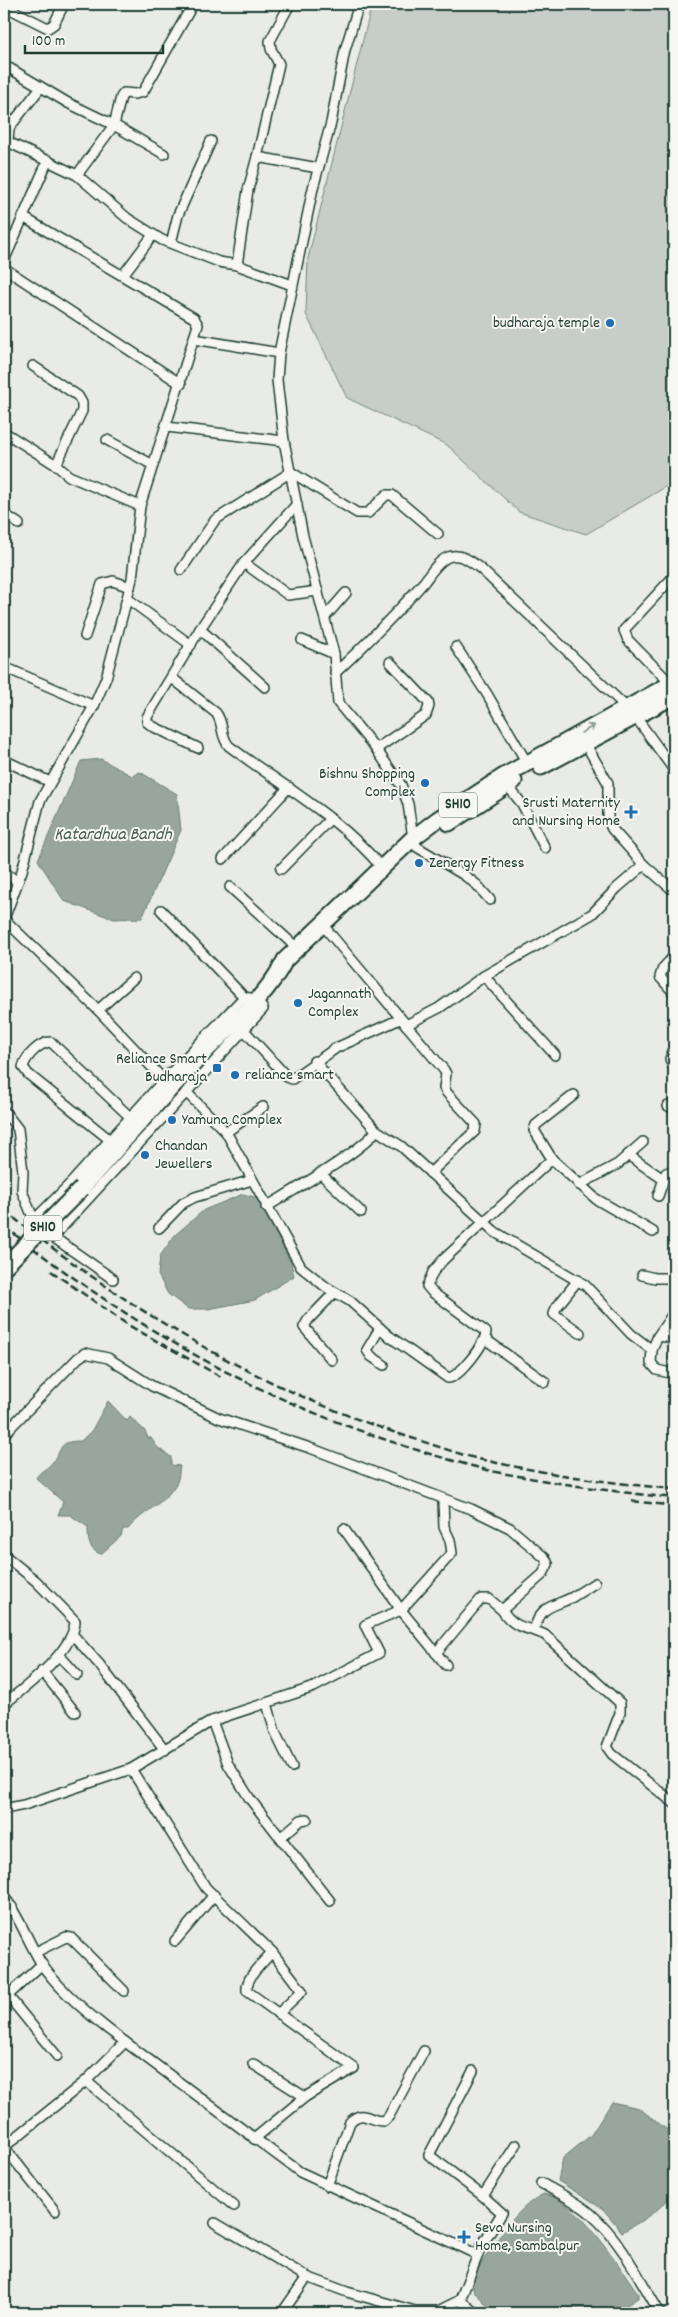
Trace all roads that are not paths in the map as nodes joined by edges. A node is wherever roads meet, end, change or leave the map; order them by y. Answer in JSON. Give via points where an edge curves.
{"nodes":[{"id":1,"x":64,"y":4,"type":"edge"},
{"id":2,"x":194,"y":4,"type":"edge"},
{"id":3,"x":290,"y":4,"type":"edge"},
{"id":4,"x":359,"y":4,"type":"edge"},
{"id":5,"x":4,"y":6,"type":"edge"},
{"id":6,"x":4,"y":65,"type":"edge"},
{"id":7,"x":41,"y":87,"type":"junction"},
{"id":8,"x":114,"y":125,"type":"junction"},
{"id":9,"x":211,"y":141,"type":"dead end"},
{"id":10,"x":6,"y":145,"type":"edge"},
{"id":11,"x":164,"y":154,"type":"dead end"},
{"id":12,"x":257,"y":157,"type":"junction"},
{"id":13,"x":48,"y":160,"type":"junction"},
{"id":14,"x":318,"y":168,"type":"junction"},
{"id":15,"x":77,"y":175,"type":"junction"},
{"id":16,"x":23,"y":217,"type":"junction"},
{"id":17,"x":153,"y":234,"type":"junction"},
{"id":18,"x":171,"y":243,"type":"junction"},
{"id":19,"x":4,"y":261,"type":"edge"},
{"id":20,"x":237,"y":265,"type":"junction"},
{"id":21,"x":4,"y":268,"type":"edge"},
{"id":22,"x":123,"y":275,"type":"junction"},
{"id":23,"x":292,"y":285,"type":"junction"},
{"id":24,"x":194,"y":339,"type":"junction"},
{"id":25,"x":279,"y":353,"type":"junction"},
{"id":26,"x":33,"y":366,"type":"dead end"},
{"id":27,"x":181,"y":384,"type":"junction"},
{"id":28,"x":167,"y":427,"type":"junction"},
{"id":29,"x":4,"y":432,"type":"edge"},
{"id":30,"x":107,"y":440,"type":"dead end"},
{"id":31,"x":284,"y":441,"type":"junction"},
{"id":32,"x":56,"y":464,"type":"junction"},
{"id":33,"x":152,"y":465,"type":"junction"},
{"id":34,"x":291,"y":472,"type":"junction"},
{"id":35,"x":297,"y":504,"type":"junction"},
{"id":36,"x":140,"y":506,"type":"junction"},
{"id":37,"x":4,"y":514,"type":"edge"},
{"id":38,"x":19,"y":524,"type":"dead end"},
{"id":39,"x":438,"y":534,"type":"dead end"},
{"id":40,"x":244,"y":563,"type":"junction"},
{"id":41,"x":180,"y":570,"type":"dead end"},
{"id":42,"x":674,"y":576,"type":"edge"},
{"id":43,"x":130,"y":587,"type":"junction"},
{"id":44,"x":318,"y":591,"type":"junction"},
{"id":45,"x":346,"y":593,"type":"dead end"},
{"id":46,"x":128,"y":599,"type":"junction"},
{"id":47,"x":325,"y":616,"type":"junction"},
{"id":48,"x":200,"y":629,"type":"junction"},
{"id":49,"x":85,"y":636,"type":"dead end"},
{"id":50,"x":302,"y":640,"type":"dead end"},
{"id":51,"x":191,"y":645,"type":"junction"},
{"id":52,"x":456,"y":647,"type":"dead end"},
{"id":53,"x":334,"y":654,"type":"junction"},
{"id":54,"x":390,"y":662,"type":"dead end"},
{"id":55,"x":4,"y":667,"type":"edge"},
{"id":56,"x":335,"y":673,"type":"junction"},
{"id":57,"x":172,"y":678,"type":"junction"},
{"id":58,"x":265,"y":687,"type":"dead end"},
{"id":59,"x":673,"y":687,"type":"edge"},
{"id":60,"x":94,"y":706,"type":"junction"},
{"id":61,"x":630,"y":711,"type":"junction"},
{"id":62,"x":585,"y":743,"type":"junction"},
{"id":63,"x":198,"y":748,"type":"dead end"},
{"id":64,"x":376,"y":749,"type":"junction"},
{"id":65,"x":4,"y":760,"type":"edge"},
{"id":66,"x":527,"y":763,"type":"junction"},
{"id":67,"x":674,"y":770,"type":"edge"},
{"id":68,"x":50,"y":782,"type":"junction"},
{"id":69,"x":507,"y":785,"type":"junction"},
{"id":70,"x":289,"y":786,"type":"junction"},
{"id":71,"x":330,"y":819,"type":"junction"},
{"id":72,"x":415,"y":843,"type":"junction"},
{"id":73,"x":545,"y":848,"type":"dead end"},
{"id":74,"x":223,"y":859,"type":"dead end"},
{"id":75,"x":644,"y":865,"type":"junction"},
{"id":76,"x":281,"y":868,"type":"dead end"},
{"id":77,"x":382,"y":868,"type":"junction"},
{"id":78,"x":4,"y":872,"type":"edge"},
{"id":79,"x":18,"y":882,"type":"junction"},
{"id":80,"x":230,"y":887,"type":"dead end"},
{"id":81,"x":674,"y":891,"type":"edge"},
{"id":82,"x":490,"y":900,"type":"dead end"},
{"id":83,"x":161,"y":910,"type":"dead end"},
{"id":84,"x":4,"y":919,"type":"edge"},
{"id":85,"x":327,"y":930,"type":"junction"},
{"id":86,"x":297,"y":948,"type":"junction"},
{"id":87,"x":674,"y":956,"type":"edge"},
{"id":88,"x":278,"y":974,"type":"junction"},
{"id":89,"x":484,"y":976,"type":"junction"},
{"id":90,"x":134,"y":978,"type":"dead end"},
{"id":91,"x":674,"y":993,"type":"edge"},
{"id":92,"x":248,"y":1002,"type":"junction"},
{"id":93,"x":98,"y":1010,"type":"junction"},
{"id":94,"x":403,"y":1022,"type":"junction"},
{"id":95,"x":244,"y":1030,"type":"junction"},
{"id":96,"x":674,"y":1049,"type":"edge"},
{"id":97,"x":555,"y":1055,"type":"dead end"},
{"id":98,"x":314,"y":1061,"type":"junction"},
{"id":99,"x":674,"y":1068,"type":"edge"},
{"id":100,"x":164,"y":1080,"type":"junction"},
{"id":101,"x":186,"y":1092,"type":"junction"},
{"id":102,"x":574,"y":1095,"type":"dead end"},
{"id":103,"x":263,"y":1107,"type":"dead end"},
{"id":104,"x":4,"y":1111,"type":"edge"},
{"id":105,"x":130,"y":1117,"type":"junction"},
{"id":106,"x":376,"y":1130,"type":"junction"},
{"id":107,"x":226,"y":1132,"type":"junction"},
{"id":108,"x":110,"y":1140,"type":"junction"},
{"id":109,"x":643,"y":1142,"type":"dead end"},
{"id":110,"x":628,"y":1155,"type":"junction"},
{"id":111,"x":552,"y":1159,"type":"junction"},
{"id":112,"x":674,"y":1170,"type":"edge"},
{"id":113,"x":320,"y":1173,"type":"junction"},
{"id":114,"x":430,"y":1173,"type":"junction"},
{"id":115,"x":663,"y":1179,"type":"junction"},
{"id":116,"x":252,"y":1180,"type":"junction"},
{"id":117,"x":579,"y":1185,"type":"junction"},
{"id":118,"x":658,"y":1196,"type":"dead end"},
{"id":119,"x":266,"y":1207,"type":"junction"},
{"id":120,"x":360,"y":1212,"type":"dead end"},
{"id":121,"x":34,"y":1220,"type":"junction"},
{"id":122,"x":485,"y":1223,"type":"junction"},
{"id":123,"x":159,"y":1228,"type":"dead end"},
{"id":124,"x":653,"y":1232,"type":"dead end"},
{"id":125,"x":53,"y":1237,"type":"junction"},
{"id":126,"x":4,"y":1267,"type":"edge"},
{"id":127,"x":642,"y":1275,"type":"dead end"},
{"id":128,"x":674,"y":1278,"type":"edge"},
{"id":129,"x":113,"y":1279,"type":"dead end"},
{"id":130,"x":578,"y":1280,"type":"junction"},
{"id":131,"x":334,"y":1292,"type":"junction"},
{"id":132,"x":674,"y":1312,"type":"edge"},
{"id":133,"x":380,"y":1328,"type":"junction"},
{"id":134,"x":580,"y":1333,"type":"dead end"},
{"id":135,"x":658,"y":1336,"type":"junction"},
{"id":136,"x":485,"y":1338,"type":"junction"},
{"id":137,"x":674,"y":1338,"type":"edge"},
{"id":138,"x":652,"y":1350,"type":"junction"},
{"id":139,"x":332,"y":1360,"type":"dead end"},
{"id":140,"x":384,"y":1365,"type":"dead end"},
{"id":141,"x":674,"y":1374,"type":"edge"},
{"id":142,"x":545,"y":1382,"type":"dead end"},
{"id":143,"x":4,"y":1434,"type":"edge"},
{"id":144,"x":443,"y":1501,"type":"junction"},
{"id":145,"x":344,"y":1529,"type":"dead end"},
{"id":146,"x":4,"y":1555,"type":"edge"},
{"id":147,"x":595,"y":1583,"type":"dead end"},
{"id":148,"x":401,"y":1610,"type":"junction"},
{"id":149,"x":502,"y":1610,"type":"junction"},
{"id":150,"x":534,"y":1630,"type":"junction"},
{"id":151,"x":73,"y":1635,"type":"junction"},
{"id":152,"x":436,"y":1653,"type":"junction"},
{"id":153,"x":59,"y":1655,"type":"junction"},
{"id":154,"x":446,"y":1665,"type":"dead end"},
{"id":155,"x":42,"y":1671,"type":"junction"},
{"id":156,"x":77,"y":1675,"type":"dead end"},
{"id":157,"x":266,"y":1703,"type":"junction"},
{"id":158,"x":4,"y":1704,"type":"edge"},
{"id":159,"x":75,"y":1712,"type":"dead end"},
{"id":160,"x":212,"y":1721,"type":"junction"},
{"id":161,"x":164,"y":1750,"type":"junction"},
{"id":162,"x":292,"y":1767,"type":"dead end"},
{"id":163,"x":131,"y":1769,"type":"junction"},
{"id":164,"x":674,"y":1803,"type":"edge"},
{"id":165,"x":4,"y":1809,"type":"edge"},
{"id":166,"x":307,"y":1819,"type":"dead end"},
{"id":167,"x":280,"y":1838,"type":"junction"},
{"id":168,"x":214,"y":1895,"type":"junction"},
{"id":169,"x":4,"y":1896,"type":"edge"},
{"id":170,"x":330,"y":1901,"type":"dead end"},
{"id":171,"x":12,"y":1907,"type":"junction"},
{"id":172,"x":4,"y":1913,"type":"edge"},
{"id":173,"x":175,"y":1941,"type":"dead end"},
{"id":174,"x":36,"y":1952,"type":"junction"},
{"id":175,"x":272,"y":1952,"type":"junction"},
{"id":176,"x":42,"y":1964,"type":"junction"},
{"id":177,"x":124,"y":1991,"type":"dead end"},
{"id":178,"x":6,"y":1997,"type":"edge"},
{"id":179,"x":278,"y":2014,"type":"junction"},
{"id":180,"x":125,"y":2042,"type":"junction"},
{"id":181,"x":424,"y":2051,"type":"dead end"},
{"id":182,"x":57,"y":2056,"type":"dead end"},
{"id":183,"x":253,"y":2064,"type":"dead end"},
{"id":184,"x":473,"y":2072,"type":"dead end"},
{"id":185,"x":86,"y":2081,"type":"junction"},
{"id":186,"x":305,"y":2097,"type":"junction"},
{"id":187,"x":256,"y":2140,"type":"junction"},
{"id":188,"x":516,"y":2145,"type":"dead end"},
{"id":189,"x":4,"y":2147,"type":"edge"},
{"id":190,"x":542,"y":2183,"type":"dead end"},
{"id":191,"x":327,"y":2186,"type":"junction"},
{"id":192,"x":483,"y":2196,"type":"junction"},
{"id":193,"x":234,"y":2206,"type":"dead end"},
{"id":194,"x":55,"y":2211,"type":"dead end"},
{"id":195,"x":215,"y":2223,"type":"dead end"},
{"id":196,"x":478,"y":2255,"type":"junction"},
{"id":197,"x":307,"y":2277,"type":"junction"},
{"id":198,"x":460,"y":2300,"type":"junction"},
{"id":199,"x":282,"y":2313,"type":"edge"},
{"id":200,"x":475,"y":2313,"type":"edge"},
{"id":201,"x":660,"y":2313,"type":"edge"}],
"edges":[{"from":1,"to":5,"type":"street","via":[[54,24],[48,28]]},
{"from":2,"to":8,"type":"street","via":[[143,92],[124,93],[121,97]]},
{"from":3,"to":12,"type":"street","via":[[270,41],[279,64]]},
{"from":4,"to":14,"type":"street"},
{"from":6,"to":7,"type":"street"},
{"from":7,"to":8,"type":"street"},
{"from":7,"to":10,"type":"street","via":[[9,128]]},
{"from":8,"to":11,"type":"street"},
{"from":8,"to":15,"type":"street"},
{"from":9,"to":18,"type":"street","via":[[178,215]]},
{"from":10,"to":13,"type":"street"},
{"from":12,"to":14,"type":"street"},
{"from":12,"to":20,"type":"street","via":[[248,190]]},
{"from":13,"to":15,"type":"street"},
{"from":13,"to":16,"type":"street"},
{"from":14,"to":23,"type":"street"},
{"from":15,"to":17,"type":"street","via":[[127,218]]},
{"from":16,"to":19,"type":"street"},
{"from":16,"to":22,"type":"street"},
{"from":17,"to":18,"type":"street"},
{"from":17,"to":22,"type":"street"},
{"from":18,"to":20,"type":"street","via":[[219,262]]},
{"from":20,"to":23,"type":"street"},
{"from":21,"to":27,"type":"street"},
{"from":22,"to":24,"type":"street","via":[[194,318],[198,325]]},
{"from":23,"to":25,"type":"street"},
{"from":24,"to":25,"type":"street"},
{"from":24,"to":27,"type":"street"},
{"from":25,"to":31,"type":"street","via":[[277,380]]},
{"from":26,"to":32,"type":"street","via":[[78,396],[82,403],[82,411]]},
{"from":27,"to":28,"type":"street"},
{"from":28,"to":31,"type":"street"},
{"from":28,"to":33,"type":"street"},
{"from":29,"to":32,"type":"street"},
{"from":30,"to":33,"type":"street"},
{"from":31,"to":34,"type":"street"},
{"from":32,"to":36,"type":"street","via":[[69,476]]},
{"from":33,"to":36,"type":"street"},
{"from":34,"to":35,"type":"street"},
{"from":34,"to":39,"type":"street","via":[[357,513],[368,513],[386,495],[392,495]]},
{"from":34,"to":41,"type":"street","via":[[216,520]]},
{"from":35,"to":40,"type":"street"},
{"from":35,"to":44,"type":"street"},
{"from":36,"to":43,"type":"street"},
{"from":37,"to":38,"type":"street"},
{"from":40,"to":44,"type":"street","via":[[288,594]]},
{"from":40,"to":48,"type":"street"},
{"from":42,"to":59,"type":"street","via":[[624,630],[628,640]]},
{"from":43,"to":46,"type":"street"},
{"from":43,"to":49,"type":"street","via":[[113,582],[102,584]]},
{"from":44,"to":47,"type":"street"},
{"from":45,"to":47,"type":"street"},
{"from":46,"to":51,"type":"street"},
{"from":46,"to":60,"type":"street","via":[[109,669]]},
{"from":47,"to":53,"type":"street"},
{"from":48,"to":51,"type":"street"},
{"from":48,"to":58,"type":"street"},
{"from":50,"to":53,"type":"street"},
{"from":51,"to":57,"type":"street"},
{"from":52,"to":66,"type":"street"},
{"from":53,"to":56,"type":"street"},
{"from":54,"to":64,"type":"street","via":[[429,706],[426,715]]},
{"from":55,"to":60,"type":"street"},
{"from":56,"to":61,"type":"street","via":[[398,612],[437,566],[446,558],[463,557],[482,570]]},
{"from":56,"to":64,"type":"street","via":[[338,703]]},
{"from":57,"to":63,"type":"street","via":[[150,711],[147,722]]},
{"from":57,"to":70,"type":"street","via":[[216,713],[229,746]]},
{"from":59,"to":61,"type":"main road","number":"SH10"},
{"from":60,"to":68,"type":"street"},
{"from":61,"to":62,"type":"main road","number":"SH10"},
{"from":66,"to":61,"type":"main road","number":"SH10","one_way":true},
{"from":61,"to":67,"type":"street"},
{"from":62,"to":69,"type":"main road","number":"SH10"},
{"from":62,"to":75,"type":"street","via":[[608,783],[608,820],[612,829]]},
{"from":64,"to":72,"type":"street","via":[[401,785]]},
{"from":65,"to":68,"type":"street"},
{"from":66,"to":72,"type":"main road","number":"SH10","via":[[471,796]]},
{"from":68,"to":79,"type":"street","via":[[36,813]]},
{"from":69,"to":72,"type":"main road","number":"SH10"},
{"from":69,"to":73,"type":"street","via":[[522,804]]},
{"from":70,"to":71,"type":"street"},
{"from":70,"to":74,"type":"street"},
{"from":71,"to":76,"type":"street"},
{"from":71,"to":77,"type":"street","via":[[357,840]]},
{"from":72,"to":77,"type":"main road","number":"SH10"},
{"from":72,"to":82,"type":"street","via":[[464,875]]},
{"from":72,"to":85,"type":"main road","number":"SH10"},
{"from":75,"to":81,"type":"street"},
{"from":75,"to":89,"type":"street","via":[[592,914]]},
{"from":77,"to":86,"type":"main road","number":"SH10"},
{"from":78,"to":79,"type":"street"},
{"from":79,"to":84,"type":"street"},
{"from":80,"to":86,"type":"street"},
{"from":83,"to":92,"type":"street"},
{"from":84,"to":93,"type":"street"},
{"from":85,"to":88,"type":"main road","number":"SH10","via":[[291,966]]},
{"from":85,"to":94,"type":"street"},
{"from":86,"to":88,"type":"main road","number":"SH10","via":[[285,960]]},
{"from":87,"to":91,"type":"street","via":[[660,976]]},
{"from":88,"to":92,"type":"main road","number":"SH10"},
{"from":89,"to":94,"type":"street","via":[[439,1008]]},
{"from":89,"to":97,"type":"street"},
{"from":90,"to":93,"type":"street"},
{"from":92,"to":95,"type":"street","via":[[263,1009]]},
{"from":92,"to":100,"type":"street"},
{"from":92,"to":126,"type":"main road","number":"SH10","bridge":true,"via":[[82,1188]]},
{"from":93,"to":100,"type":"street"},
{"from":94,"to":98,"type":"street","via":[[336,1048]]},
{"from":94,"to":114,"type":"street","via":[[444,1070],[446,1093],[477,1127]]},
{"from":95,"to":98,"type":"street","via":[[287,1077],[292,1079]]},
{"from":95,"to":101,"type":"street"},
{"from":96,"to":99,"type":"street","via":[[670,1059]]},
{"from":98,"to":106,"type":"street"},
{"from":100,"to":105,"type":"street"},
{"from":101,"to":107,"type":"street"},
{"from":101,"to":125,"type":"street"},
{"from":102,"to":111,"type":"street","via":[[534,1130]]},
{"from":103,"to":107,"type":"street"},
{"from":104,"to":121,"type":"street","via":[[18,1128],[22,1191]]},
{"from":105,"to":108,"type":"street"},
{"from":105,"to":108,"type":"street","via":[[51,1042],[40,1044],[24,1062],[23,1067],[28,1074]]},
{"from":106,"to":113,"type":"street","via":[[337,1164]]},
{"from":106,"to":114,"type":"street","via":[[401,1146]]},
{"from":107,"to":116,"type":"street"},
{"from":108,"to":121,"type":"street"},
{"from":109,"to":110,"type":"street"},
{"from":110,"to":115,"type":"street"},
{"from":110,"to":117,"type":"street","via":[[606,1172]]},
{"from":111,"to":117,"type":"street"},
{"from":111,"to":122,"type":"street"},
{"from":112,"to":115,"type":"street","via":[[666,1172]]},
{"from":113,"to":119,"type":"street"},
{"from":113,"to":120,"type":"street"},
{"from":114,"to":122,"type":"street"},
{"from":115,"to":118,"type":"street"},
{"from":116,"to":119,"type":"street"},
{"from":116,"to":123,"type":"street","via":[[195,1196],[183,1203]]},
{"from":117,"to":124,"type":"street","via":[[596,1199]]},
{"from":119,"to":131,"type":"street","via":[[300,1267]]},
{"from":121,"to":125,"type":"street"},
{"from":122,"to":130,"type":"street","via":[[506,1239]]},
{"from":122,"to":136,"type":"street","via":[[437,1266],[428,1286],[482,1328],[486,1332]]},
{"from":125,"to":129,"type":"street"},
{"from":127,"to":128,"type":"street"},
{"from":130,"to":134,"type":"street","via":[[554,1314]]},
{"from":130,"to":138,"type":"street","via":[[631,1334]]},
{"from":131,"to":133,"type":"street","via":[[350,1301]]},
{"from":131,"to":139,"type":"street","via":[[304,1327]]},
{"from":132,"to":135,"type":"street"},
{"from":133,"to":136,"type":"street","via":[[448,1378],[456,1375]]},
{"from":133,"to":140,"type":"street","via":[[367,1350]]},
{"from":135,"to":137,"type":"street"},
{"from":135,"to":138,"type":"street"},
{"from":136,"to":142,"type":"street"},
{"from":138,"to":141,"type":"street","via":[[656,1370]]},
{"from":143,"to":144,"type":"street","via":[[78,1358],[86,1353],[94,1354],[108,1358],[152,1386],[219,1418],[310,1448]]},
{"from":144,"to":148,"type":"street","via":[[444,1527],[452,1553]]},
{"from":144,"to":149,"type":"street","via":[[470,1509],[510,1528],[545,1558],[548,1564],[543,1574]]},
{"from":145,"to":148,"type":"street"},
{"from":146,"to":151,"type":"street","via":[[74,1619]]},
{"from":147,"to":150,"type":"street","via":[[542,1611]]},
{"from":148,"to":152,"type":"street"},
{"from":148,"to":157,"type":"street","via":[[365,1625],[379,1653],[314,1687]]},
{"from":149,"to":150,"type":"street","via":[[511,1622]]},
{"from":149,"to":152,"type":"street","via":[[488,1599],[481,1599]]},
{"from":150,"to":164,"type":"street","via":[[545,1636],[620,1703],[620,1713],[607,1747]]},
{"from":151,"to":153,"type":"street"},
{"from":151,"to":161,"type":"street"},
{"from":152,"to":154,"type":"street"},
{"from":153,"to":155,"type":"street"},
{"from":153,"to":156,"type":"street"},
{"from":155,"to":158,"type":"street"},
{"from":155,"to":159,"type":"street"},
{"from":157,"to":160,"type":"street"},
{"from":157,"to":162,"type":"street"},
{"from":160,"to":161,"type":"street"},
{"from":160,"to":167,"type":"street","via":[[228,1764]]},
{"from":161,"to":163,"type":"street"},
{"from":163,"to":165,"type":"street"},
{"from":163,"to":168,"type":"street","via":[[206,1888]]},
{"from":166,"to":167,"type":"street","via":[[301,1820]]},
{"from":167,"to":170,"type":"street"},
{"from":168,"to":173,"type":"street"},
{"from":168,"to":175,"type":"street"},
{"from":169,"to":171,"type":"street"},
{"from":171,"to":172,"type":"street"},
{"from":171,"to":174,"type":"street"},
{"from":174,"to":176,"type":"street"},
{"from":174,"to":177,"type":"street","via":[[66,1937],[71,1938]]},
{"from":175,"to":179,"type":"street","via":[[302,1991]]},
{"from":175,"to":179,"type":"street","via":[[246,1985],[247,1991]]},
{"from":176,"to":178,"type":"street"},
{"from":176,"to":180,"type":"street","via":[[81,2007]]},
{"from":178,"to":182,"type":"street"},
{"from":179,"to":186,"type":"street","via":[[354,2068]]},
{"from":180,"to":185,"type":"street"},
{"from":180,"to":187,"type":"street"},
{"from":181,"to":191,"type":"street","via":[[384,2121],[362,2115],[350,2122]]},
{"from":183,"to":186,"type":"street"},
{"from":184,"to":192,"type":"street","via":[[429,2155]]},
{"from":185,"to":189,"type":"street"},
{"from":185,"to":193,"type":"street"},
{"from":186,"to":187,"type":"street"},
{"from":187,"to":191,"type":"street","via":[[300,2172]]},
{"from":188,"to":192,"type":"street"},
{"from":189,"to":194,"type":"street"},
{"from":190,"to":201,"type":"street","via":[[579,2205],[602,2225],[636,2272]]},
{"from":191,"to":196,"type":"street","via":[[356,2196]]},
{"from":192,"to":196,"type":"street","via":[[502,2214]]},
{"from":195,"to":197,"type":"street"},
{"from":196,"to":198,"type":"street"},
{"from":197,"to":198,"type":"street","via":[[415,2311],[438,2311]]},
{"from":197,"to":199,"type":"street"},
{"from":198,"to":200,"type":"street"}]}
